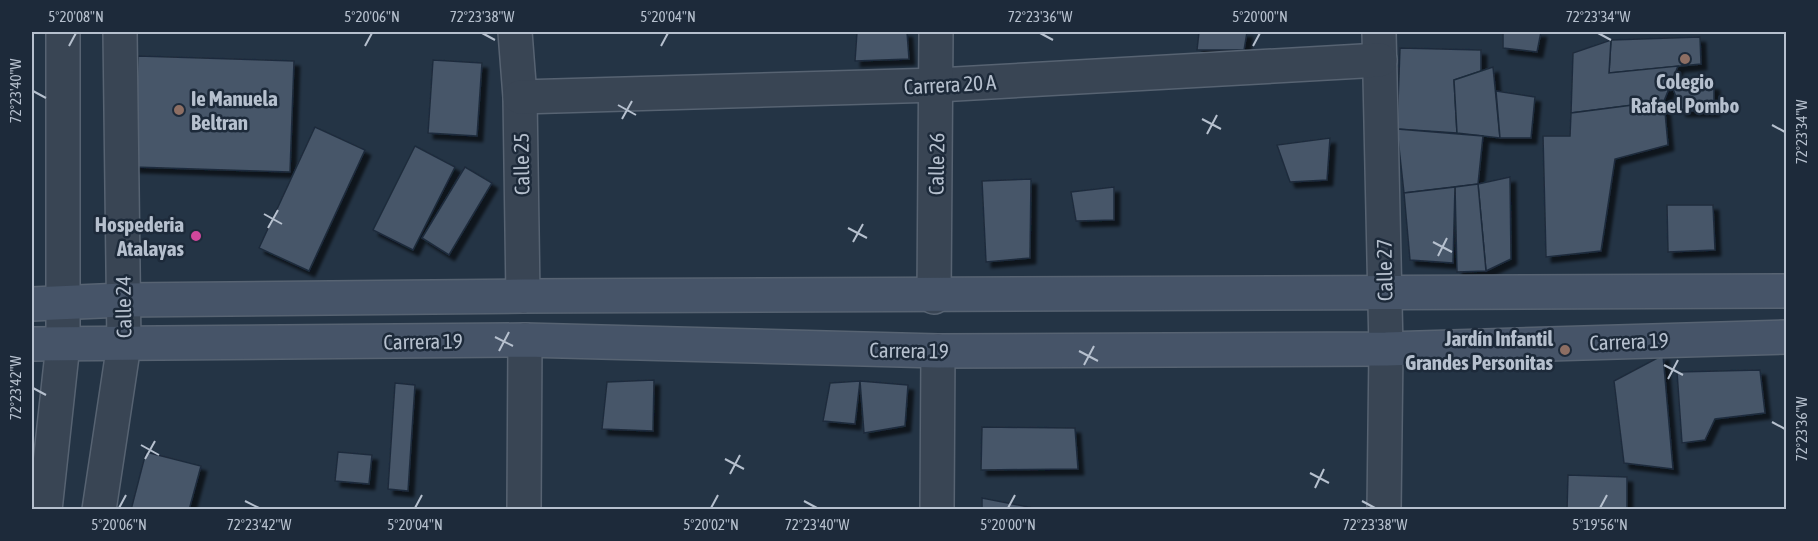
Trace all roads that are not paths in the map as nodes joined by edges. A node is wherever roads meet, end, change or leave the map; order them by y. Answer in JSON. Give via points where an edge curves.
{"nodes":[{"id":1,"x":63,"y":32,"type":"edge"},
{"id":2,"x":120,"y":32,"type":"edge"},
{"id":3,"x":515,"y":32,"type":"edge"},
{"id":4,"x":936,"y":32,"type":"edge"},
{"id":5,"x":1379,"y":46,"type":"edge"},
{"id":6,"x":938,"y":85,"type":"junction"},
{"id":7,"x":520,"y":97,"type":"junction"},
{"id":8,"x":1786,"y":291,"type":"edge"},
{"id":9,"x":1385,"y":294,"type":"junction"},
{"id":10,"x":523,"y":296,"type":"junction"},
{"id":11,"x":934,"y":297,"type":"junction"},
{"id":12,"x":123,"y":300,"type":"junction"},
{"id":13,"x":47,"y":304,"type":"edge"},
{"id":14,"x":1786,"y":337,"type":"edge"},
{"id":15,"x":525,"y":340,"type":"junction"},
{"id":16,"x":32,"y":344,"type":"edge"},
{"id":17,"x":63,"y":344,"type":"junction"},
{"id":18,"x":124,"y":344,"type":"junction"},
{"id":19,"x":1386,"y":349,"type":"junction"},
{"id":20,"x":938,"y":351,"type":"junction"},
{"id":21,"x":45,"y":510,"type":"edge"},
{"id":22,"x":99,"y":510,"type":"edge"},
{"id":23,"x":524,"y":510,"type":"edge"},
{"id":24,"x":937,"y":510,"type":"edge"},
{"id":25,"x":1384,"y":510,"type":"edge"}],
"edges":[{"from":1,"to":13,"type":"street"},
{"from":2,"to":12,"type":"street","name":"Calle 24"},
{"from":3,"to":7,"type":"street","name":"Calle 25"},
{"from":4,"to":6,"type":"street","name":"Calle 26"},
{"from":5,"to":6,"type":"street","name":"Carrera 20 A"},
{"from":5,"to":9,"type":"street","name":"Calle 27"},
{"from":6,"to":7,"type":"street","name":"Carrera 20 A"},
{"from":6,"to":11,"type":"street","name":"Calle 26"},
{"from":7,"to":10,"type":"street","name":"Calle 25"},
{"from":8,"to":9,"type":"main road","name":"Carrera 19"},
{"from":9,"to":11,"type":"main road","name":"Carrera 19"},
{"from":9,"to":19,"type":"street","name":"Calle 27"},
{"from":10,"to":11,"type":"main road","name":"Carrera 19"},
{"from":10,"to":12,"type":"main road","name":"Carrera 19"},
{"from":12,"to":13,"type":"main road","name":"Carrera 19"},
{"from":12,"to":18,"type":"street","name":"Calle 24"},
{"from":13,"to":17,"type":"street"},
{"from":14,"to":19,"type":"main road","name":"Carrera 19"},
{"from":15,"to":18,"type":"main road","name":"Carrera 19"},
{"from":15,"to":20,"type":"main road","name":"Carrera 19"},
{"from":15,"to":23,"type":"street"},
{"from":16,"to":17,"type":"main road","name":"Carrera 19"},
{"from":17,"to":18,"type":"main road","name":"Carrera 19"},
{"from":17,"to":21,"type":"street"},
{"from":18,"to":22,"type":"street","name":"Calle 24"},
{"from":19,"to":20,"type":"main road","name":"Carrera 19"},
{"from":19,"to":25,"type":"street","name":"Calle 27"},
{"from":20,"to":24,"type":"street"}]}
